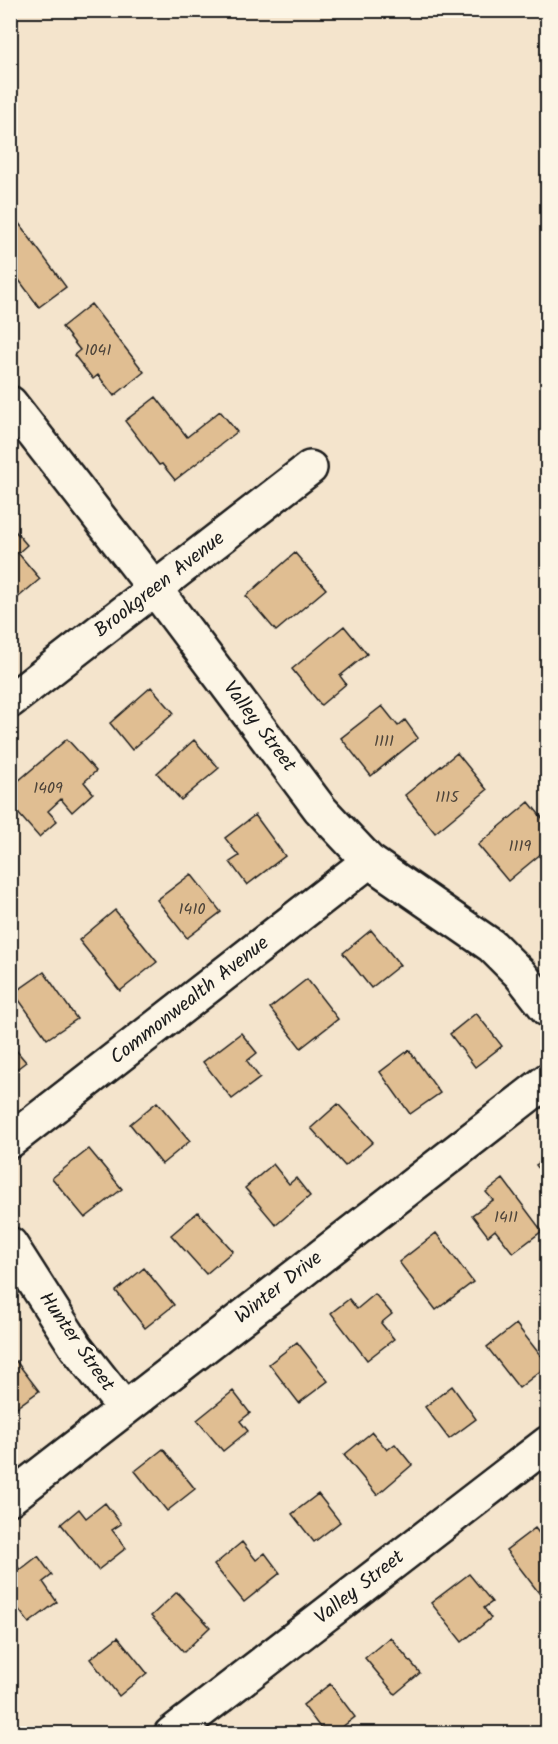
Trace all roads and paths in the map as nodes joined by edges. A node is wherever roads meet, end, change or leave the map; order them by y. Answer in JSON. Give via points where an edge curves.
{"nodes":[{"id":1,"x":10,"y":403,"type":"edge"},
{"id":2,"x":310,"y":468,"type":"dead end"},
{"id":3,"x":155,"y":589,"type":"junction"},
{"id":4,"x":10,"y":701,"type":"edge"},
{"id":5,"x":369,"y":861,"type":"junction"},
{"id":6,"x":548,"y":1010,"type":"edge"},
{"id":7,"x":548,"y":1080,"type":"edge"},
{"id":8,"x":10,"y":1141,"type":"edge"},
{"id":9,"x":10,"y":1244,"type":"edge"},
{"id":10,"x":124,"y":1408,"type":"junction"},
{"id":11,"x":548,"y":1443,"type":"edge"},
{"id":12,"x":10,"y":1498,"type":"edge"},
{"id":13,"x":171,"y":1734,"type":"edge"}],
"edges":[{"from":1,"to":3,"type":"street","name":"Valley Street"},
{"from":2,"to":3,"type":"street","name":"Brookgreen Avenue"},
{"from":3,"to":4,"type":"street","name":"Brookgreen Avenue"},
{"from":3,"to":5,"type":"street","name":"Valley Street","via":[[320,809]]},
{"from":5,"to":6,"type":"street","name":"Valley Street","via":[[492,946]]},
{"from":5,"to":8,"type":"street","name":"Commonwealth Avenue"},
{"from":7,"to":10,"type":"street","name":"Winter Drive"},
{"from":9,"to":10,"type":"street","name":"Hunter Street","via":[[76,1347]]},
{"from":10,"to":12,"type":"street","name":"Winter Drive"},
{"from":11,"to":13,"type":"street","name":"Valley Street"}]}
